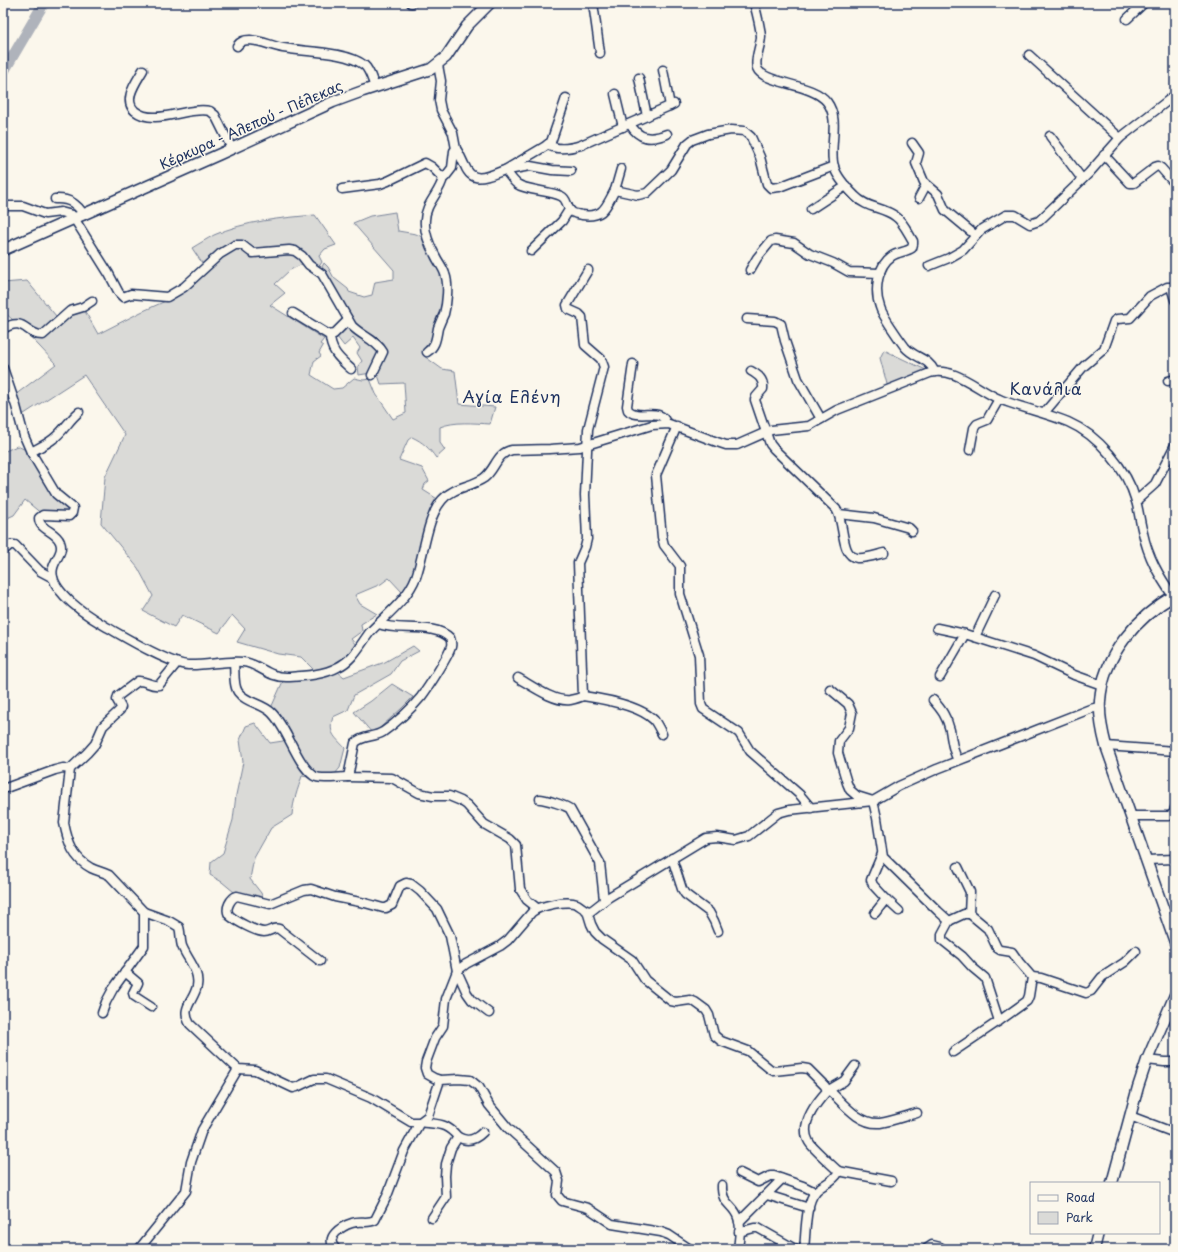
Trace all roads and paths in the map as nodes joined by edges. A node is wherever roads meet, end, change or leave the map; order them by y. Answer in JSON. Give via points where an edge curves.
{"nodes":[{"id":1,"x":594,"y":3,"type":"edge"},
{"id":2,"x":754,"y":3,"type":"edge"},
{"id":3,"x":1144,"y":3,"type":"edge"},
{"id":4,"x":485,"y":4,"type":"edge"},
{"id":5,"x":1127,"y":19,"type":"dead end"},
{"id":6,"x":237,"y":46,"type":"dead end"},
{"id":7,"x":600,"y":53,"type":"dead end"},
{"id":8,"x":1029,"y":55,"type":"dead end"},
{"id":9,"x":438,"y":65,"type":"junction"},
{"id":10,"x":143,"y":70,"type":"dead end"},
{"id":11,"x":663,"y":70,"type":"dead end"},
{"id":12,"x":639,"y":78,"type":"dead end"},
{"id":13,"x":375,"y":87,"type":"junction"},
{"id":14,"x":615,"y":94,"type":"dead end"},
{"id":15,"x":1175,"y":95,"type":"edge"},
{"id":16,"x":566,"y":98,"type":"dead end"},
{"id":17,"x":647,"y":116,"type":"junction"},
{"id":18,"x":626,"y":125,"type":"junction"},
{"id":19,"x":667,"y":134,"type":"dead end"},
{"id":20,"x":1050,"y":136,"type":"dead end"},
{"id":21,"x":1120,"y":138,"type":"junction"},
{"id":22,"x":912,"y":143,"type":"dead end"},
{"id":23,"x":548,"y":144,"type":"junction"},
{"id":24,"x":232,"y":149,"type":"junction"},
{"id":25,"x":456,"y":149,"type":"junction"},
{"id":26,"x":1104,"y":155,"type":"junction"},
{"id":27,"x":834,"y":166,"type":"junction"},
{"id":28,"x":621,"y":169,"type":"dead end"},
{"id":29,"x":505,"y":170,"type":"junction"},
{"id":30,"x":571,"y":171,"type":"dead end"},
{"id":31,"x":443,"y":178,"type":"junction"},
{"id":32,"x":1082,"y":179,"type":"junction"},
{"id":33,"x":926,"y":184,"type":"junction"},
{"id":34,"x":1175,"y":184,"type":"edge"},
{"id":35,"x":846,"y":186,"type":"junction"},
{"id":36,"x":342,"y":189,"type":"dead end"},
{"id":37,"x":614,"y":190,"type":"junction"},
{"id":38,"x":919,"y":198,"type":"dead end"},
{"id":39,"x":55,"y":199,"type":"dead end"},
{"id":40,"x":9,"y":206,"type":"dead end"},
{"id":41,"x":811,"y":209,"type":"dead end"},
{"id":42,"x":569,"y":210,"type":"junction"},
{"id":43,"x":80,"y":217,"type":"junction"},
{"id":44,"x":975,"y":235,"type":"junction"},
{"id":45,"x":3,"y":250,"type":"edge"},
{"id":46,"x":531,"y":251,"type":"dead end"},
{"id":47,"x":929,"y":266,"type":"dead end"},
{"id":48,"x":588,"y":270,"type":"dead end"},
{"id":49,"x":750,"y":270,"type":"dead end"},
{"id":50,"x":880,"y":274,"type":"junction"},
{"id":51,"x":1175,"y":300,"type":"edge"},
{"id":52,"x":92,"y":301,"type":"dead end"},
{"id":53,"x":293,"y":313,"type":"dead end"},
{"id":54,"x":747,"y":319,"type":"dead end"},
{"id":55,"x":348,"y":320,"type":"junction"},
{"id":56,"x":3,"y":329,"type":"edge"},
{"id":57,"x":330,"y":335,"type":"junction"},
{"id":58,"x":427,"y":352,"type":"dead end"},
{"id":59,"x":632,"y":364,"type":"dead end"},
{"id":60,"x":3,"y":368,"type":"edge"},
{"id":61,"x":351,"y":369,"type":"dead end"},
{"id":62,"x":751,"y":371,"type":"dead end"},
{"id":63,"x":935,"y":372,"type":"junction"},
{"id":64,"x":372,"y":375,"type":"dead end"},
{"id":65,"x":999,"y":399,"type":"junction"},
{"id":66,"x":79,"y":412,"type":"dead end"},
{"id":67,"x":1044,"y":413,"type":"junction"},
{"id":68,"x":821,"y":419,"type":"junction"},
{"id":69,"x":666,"y":423,"type":"junction"},
{"id":70,"x":676,"y":426,"type":"junction"},
{"id":71,"x":766,"y":432,"type":"junction"},
{"id":72,"x":587,"y":445,"type":"junction"},
{"id":73,"x":1175,"y":445,"type":"edge"},
{"id":74,"x":970,"y":450,"type":"dead end"},
{"id":75,"x":31,"y":452,"type":"junction"},
{"id":76,"x":1136,"y":501,"type":"junction"},
{"id":77,"x":839,"y":514,"type":"junction"},
{"id":78,"x":912,"y":530,"type":"dead end"},
{"id":79,"x":3,"y":551,"type":"edge"},
{"id":80,"x":884,"y":553,"type":"dead end"},
{"id":81,"x":53,"y":578,"type":"junction"},
{"id":82,"x":995,"y":595,"type":"dead end"},
{"id":83,"x":1174,"y":595,"type":"edge"},
{"id":84,"x":379,"y":624,"type":"junction"},
{"id":85,"x":937,"y":628,"type":"dead end"},
{"id":86,"x":965,"y":634,"type":"junction"},
{"id":87,"x":975,"y":637,"type":"junction"},
{"id":88,"x":234,"y":662,"type":"junction"},
{"id":89,"x":177,"y":663,"type":"junction"},
{"id":90,"x":940,"y":677,"type":"dead end"},
{"id":91,"x":518,"y":678,"type":"dead end"},
{"id":92,"x":1102,"y":685,"type":"junction"},
{"id":93,"x":830,"y":689,"type":"dead end"},
{"id":94,"x":583,"y":696,"type":"junction"},
{"id":95,"x":933,"y":700,"type":"dead end"},
{"id":96,"x":1100,"y":707,"type":"junction"},
{"id":97,"x":662,"y":734,"type":"dead end"},
{"id":98,"x":1106,"y":746,"type":"junction"},
{"id":99,"x":1175,"y":751,"type":"edge"},
{"id":100,"x":958,"y":760,"type":"junction"},
{"id":101,"x":70,"y":769,"type":"junction"},
{"id":102,"x":348,"y":777,"type":"junction"},
{"id":103,"x":3,"y":789,"type":"edge"},
{"id":104,"x":540,"y":799,"type":"dead end"},
{"id":105,"x":872,"y":801,"type":"junction"},
{"id":106,"x":811,"y":808,"type":"junction"},
{"id":107,"x":1175,"y":808,"type":"edge"},
{"id":108,"x":1131,"y":816,"type":"junction"},
{"id":109,"x":882,"y":854,"type":"junction"},
{"id":110,"x":672,"y":858,"type":"junction"},
{"id":111,"x":1175,"y":859,"type":"edge"},
{"id":112,"x":1146,"y":860,"type":"junction"},
{"id":113,"x":958,"y":866,"type":"dead end"},
{"id":114,"x":886,"y":899,"type":"junction"},
{"id":115,"x":604,"y":900,"type":"junction"},
{"id":116,"x":537,"y":908,"type":"junction"},
{"id":117,"x":899,"y":910,"type":"dead end"},
{"id":118,"x":587,"y":911,"type":"junction"},
{"id":119,"x":144,"y":912,"type":"junction"},
{"id":120,"x":875,"y":913,"type":"dead end"},
{"id":121,"x":969,"y":914,"type":"junction"},
{"id":122,"x":949,"y":921,"type":"junction"},
{"id":123,"x":718,"y":931,"type":"dead end"},
{"id":124,"x":1175,"y":942,"type":"edge"},
{"id":125,"x":1136,"y":951,"type":"dead end"},
{"id":126,"x":320,"y":961,"type":"dead end"},
{"id":127,"x":457,"y":971,"type":"junction"},
{"id":128,"x":125,"y":972,"type":"junction"},
{"id":129,"x":1032,"y":977,"type":"junction"},
{"id":130,"x":1174,"y":1000,"type":"edge"},
{"id":131,"x":151,"y":1007,"type":"dead end"},
{"id":132,"x":102,"y":1013,"type":"dead end"},
{"id":133,"x":489,"y":1013,"type":"dead end"},
{"id":134,"x":999,"y":1021,"type":"junction"},
{"id":135,"x":953,"y":1052,"type":"dead end"},
{"id":136,"x":1147,"y":1060,"type":"junction"},
{"id":137,"x":1175,"y":1062,"type":"edge"},
{"id":138,"x":855,"y":1066,"type":"dead end"},
{"id":139,"x":238,"y":1068,"type":"junction"},
{"id":140,"x":440,"y":1080,"type":"junction"},
{"id":141,"x":828,"y":1091,"type":"junction"},
{"id":142,"x":917,"y":1113,"type":"dead end"},
{"id":143,"x":1130,"y":1116,"type":"junction"},
{"id":144,"x":420,"y":1122,"type":"junction"},
{"id":145,"x":483,"y":1132,"type":"dead end"},
{"id":146,"x":1175,"y":1133,"type":"edge"},
{"id":147,"x":458,"y":1137,"type":"junction"},
{"id":148,"x":838,"y":1171,"type":"junction"},
{"id":149,"x":740,"y":1173,"type":"dead end"},
{"id":150,"x":782,"y":1179,"type":"junction"},
{"id":151,"x":890,"y":1181,"type":"dead end"},
{"id":152,"x":1112,"y":1182,"type":"edge"},
{"id":153,"x":722,"y":1185,"type":"dead end"},
{"id":154,"x":815,"y":1192,"type":"junction"},
{"id":155,"x":767,"y":1195,"type":"junction"},
{"id":156,"x":809,"y":1208,"type":"junction"},
{"id":157,"x":432,"y":1218,"type":"dead end"},
{"id":158,"x":739,"y":1222,"type":"junction"},
{"id":159,"x":740,"y":1232,"type":"junction"},
{"id":160,"x":1098,"y":1234,"type":"edge"},
{"id":161,"x":139,"y":1249,"type":"edge"},
{"id":162,"x":336,"y":1249,"type":"edge"},
{"id":163,"x":690,"y":1249,"type":"edge"},
{"id":164,"x":738,"y":1249,"type":"edge"},
{"id":165,"x":795,"y":1249,"type":"edge"},
{"id":166,"x":804,"y":1249,"type":"edge"},
{"id":167,"x":926,"y":1249,"type":"edge"},
{"id":168,"x":942,"y":1249,"type":"edge"},
{"id":169,"x":1094,"y":1249,"type":"edge"}],
"edges":[{"from":1,"to":7,"type":"street"},
{"from":2,"to":27,"type":"street","via":[[761,37],[757,67],[768,77],[806,88],[827,102],[833,122]]},
{"from":3,"to":5,"type":"street"},
{"from":4,"to":9,"type":"main road","name":"Κέρκυρα - Αλεπού - Πέλεκας"},
{"from":6,"to":13,"type":"street","via":[[249,40],[283,48],[341,56],[364,65]]},
{"from":8,"to":21,"type":"street"},
{"from":9,"to":13,"type":"main road","name":"Κέρκυρα - Αλεπού - Πέλεκας","via":[[427,71]]},
{"from":9,"to":25,"type":"street","via":[[441,110],[453,133]]},
{"from":10,"to":24,"type":"street","via":[[129,99],[136,112],[160,117],[188,110],[210,111],[215,115]]},
{"from":11,"to":17,"type":"street","via":[[672,105]]},
{"from":12,"to":17,"type":"street"},
{"from":13,"to":24,"type":"main road","name":"Κέρκυρα - Αλεπού - Πέλεκας","via":[[327,105]]},
{"from":14,"to":18,"type":"street"},
{"from":15,"to":21,"type":"street"},
{"from":16,"to":23,"type":"street"},
{"from":17,"to":18,"type":"street"},
{"from":18,"to":19,"type":"street","via":[[642,136],[658,137]]},
{"from":18,"to":23,"type":"street","via":[[576,146],[557,147]]},
{"from":20,"to":32,"type":"street"},
{"from":21,"to":26,"type":"street"},
{"from":22,"to":33,"type":"street","via":[[919,154],[917,164]]},
{"from":23,"to":29,"type":"street"},
{"from":24,"to":43,"type":"main road","name":"Κέρκυρα - Αλεπού - Πέλεκας"},
{"from":25,"to":29,"type":"street","via":[[467,172],[473,177],[481,178]]},
{"from":25,"to":31,"type":"street","via":[[452,168]]},
{"from":26,"to":32,"type":"street"},
{"from":26,"to":34,"type":"street","via":[[1130,183],[1134,183],[1158,166]]},
{"from":27,"to":35,"type":"street"},
{"from":27,"to":37,"type":"street","via":[[779,188],[771,188],[767,184],[760,157],[749,135],[742,130],[727,130],[703,135],[689,142],[673,167],[647,193],[638,195]]},
{"from":28,"to":37,"type":"street"},
{"from":29,"to":30,"type":"street","via":[[530,166]]},
{"from":29,"to":42,"type":"street","via":[[519,185],[564,198]]},
{"from":31,"to":36,"type":"street","via":[[425,163],[388,181]]},
{"from":31,"to":58,"type":"street","via":[[425,220],[429,243],[446,275],[447,286],[444,314],[434,345]]},
{"from":32,"to":44,"type":"street","via":[[1039,221],[1030,224],[1015,216],[1006,215]]},
{"from":33,"to":38,"type":"street"},
{"from":33,"to":44,"type":"street","via":[[938,194],[944,210]]},
{"from":35,"to":41,"type":"street"},
{"from":35,"to":50,"type":"street","via":[[861,202],[897,217],[913,241],[912,248],[893,256],[884,265]]},
{"from":37,"to":42,"type":"street","via":[[605,209],[597,214],[576,214]]},
{"from":39,"to":43,"type":"street","via":[[74,202]]},
{"from":40,"to":43,"type":"street","via":[[22,206],[45,214],[66,213]]},
{"from":42,"to":46,"type":"street","via":[[557,226]]},
{"from":43,"to":45,"type":"main road","name":"Κέρκυρα - Αλεπού - Πέλεκας"},
{"from":43,"to":55,"type":"street","via":[[121,296],[132,294],[167,297],[184,286],[220,254],[239,244],[253,253],[295,251],[322,274]]},
{"from":44,"to":47,"type":"street","via":[[962,250]]},
{"from":48,"to":72,"type":"street","via":[[567,305],[568,309],[582,317],[585,345],[601,359],[604,367],[589,418]]},
{"from":49,"to":50,"type":"street","via":[[771,241],[775,240],[794,243],[810,254],[849,272]]},
{"from":50,"to":63,"type":"street","via":[[877,293],[882,313],[905,346],[929,362]]},
{"from":51,"to":67,"type":"street","via":[[1171,287],[1167,287],[1150,296],[1130,318],[1114,321],[1104,349],[1084,366]]},
{"from":52,"to":56,"type":"street","via":[[70,311],[43,335],[19,324]]},
{"from":53,"to":57,"type":"street"},
{"from":54,"to":68,"type":"street","via":[[775,321],[781,324],[798,379]]},
{"from":55,"to":57,"type":"street"},
{"from":55,"to":64,"type":"street","via":[[359,333],[379,344],[383,352]]},
{"from":57,"to":61,"type":"street","via":[[332,348]]},
{"from":59,"to":69,"type":"street","via":[[628,410],[634,414],[661,415]]},
{"from":60,"to":75,"type":"street"},
{"from":62,"to":71,"type":"street","via":[[760,377],[763,383],[763,389],[755,400]]},
{"from":63,"to":65,"type":"street","via":[[950,373]]},
{"from":63,"to":68,"type":"street"},
{"from":65,"to":67,"type":"street"},
{"from":65,"to":74,"type":"street","via":[[987,420],[974,428]]},
{"from":66,"to":75,"type":"street","via":[[53,439]]},
{"from":67,"to":76,"type":"street","via":[[1076,426],[1106,451],[1122,471]]},
{"from":68,"to":71,"type":"street","via":[[806,427]]},
{"from":69,"to":70,"type":"street"},
{"from":69,"to":72,"type":"street"},
{"from":70,"to":71,"type":"street","via":[[711,440],[734,445]]},
{"from":70,"to":106,"type":"street","via":[[656,475],[662,537],[664,545],[680,566],[680,594],[699,655],[701,704],[703,709],[739,733],[745,745]]},
{"from":71,"to":77,"type":"street","via":[[770,444],[778,454]]},
{"from":72,"to":84,"type":"street","via":[[509,450],[500,456],[492,470],[482,479],[445,496],[438,504],[433,517],[414,582]]},
{"from":72,"to":94,"type":"street","via":[[586,539],[577,570]]},
{"from":73,"to":76,"type":"street","via":[[1155,484]]},
{"from":75,"to":81,"type":"street","via":[[56,494],[73,510],[69,516],[43,515],[39,518],[41,525],[52,532],[61,544],[61,550],[52,568]]},
{"from":76,"to":83,"type":"street","via":[[1149,555],[1158,574]]},
{"from":77,"to":78,"type":"street","via":[[874,518]]},
{"from":77,"to":80,"type":"street","via":[[846,547],[851,556],[858,558]]},
{"from":79,"to":81,"type":"street","via":[[15,544],[40,571]]},
{"from":81,"to":89,"type":"street","via":[[72,603],[90,617]]},
{"from":82,"to":87,"type":"street"},
{"from":83,"to":92,"type":"main road","via":[[1146,615],[1126,636],[1113,657]]},
{"from":84,"to":88,"type":"street","via":[[350,659],[332,670],[281,677],[248,663]]},
{"from":84,"to":102,"type":"street","via":[[390,628],[419,628],[439,632],[449,637],[451,647],[414,705],[382,732],[355,743]]},
{"from":85,"to":86,"type":"street"},
{"from":86,"to":87,"type":"street"},
{"from":86,"to":90,"type":"street"},
{"from":87,"to":92,"type":"street","via":[[1034,656]]},
{"from":88,"to":89,"type":"street","via":[[193,665]]},
{"from":88,"to":102,"type":"street","via":[[238,692],[274,715],[309,771],[317,777]]},
{"from":89,"to":101,"type":"street","via":[[159,685],[151,685],[141,680],[118,696],[120,710],[103,726],[95,744]]},
{"from":91,"to":94,"type":"street","via":[[543,693],[563,700]]},
{"from":92,"to":96,"type":"main road"},
{"from":93,"to":105,"type":"street","via":[[848,704],[852,713],[849,728],[840,739],[838,747],[847,783],[853,793]]},
{"from":94,"to":97,"type":"street","via":[[624,705],[641,712],[654,721]]},
{"from":95,"to":100,"type":"street","via":[[947,718],[953,753]]},
{"from":96,"to":98,"type":"main road","via":[[1100,722]]},
{"from":96,"to":100,"type":"street","via":[[1090,708]]},
{"from":98,"to":99,"type":"street"},
{"from":98,"to":108,"type":"main road"},
{"from":100,"to":105,"type":"street"},
{"from":101,"to":103,"type":"street","via":[[55,770]]},
{"from":101,"to":119,"type":"street","via":[[64,823],[71,848],[78,859],[109,875]]},
{"from":102,"to":116,"type":"street","via":[[392,778],[419,793],[449,796],[467,805],[484,824],[516,845],[520,889],[527,900]]},
{"from":104,"to":115,"type":"street","via":[[565,805],[570,809],[600,863]]},
{"from":105,"to":106,"type":"street"},
{"from":105,"to":109,"type":"street"},
{"from":106,"to":110,"type":"street","via":[[778,814],[749,836],[736,840],[706,838]]},
{"from":107,"to":108,"type":"street","via":[[1174,813],[1169,816]]},
{"from":108,"to":112,"type":"main road"},
{"from":109,"to":114,"type":"street","via":[[871,880]]},
{"from":109,"to":122,"type":"street"},
{"from":110,"to":115,"type":"street"},
{"from":110,"to":123,"type":"street","via":[[685,894],[709,912]]},
{"from":111,"to":112,"type":"street"},
{"from":112,"to":124,"type":"main road"},
{"from":113,"to":121,"type":"street","via":[[970,892]]},
{"from":114,"to":117,"type":"street"},
{"from":114,"to":120,"type":"street"},
{"from":115,"to":118,"type":"street","via":[[593,910]]},
{"from":116,"to":118,"type":"street","via":[[569,903]]},
{"from":116,"to":127,"type":"street","via":[[508,940]]},
{"from":118,"to":141,"type":"street","via":[[595,932],[632,960],[645,980],[671,1001],[690,1000],[706,1010],[714,1035],[722,1041],[748,1051],[774,1071],[808,1068]]},
{"from":119,"to":128,"type":"street","via":[[144,946]]},
{"from":119,"to":139,"type":"street","via":[[174,923],[179,928],[182,945],[196,974],[197,982],[186,1011],[187,1019]]},
{"from":121,"to":122,"type":"street"},
{"from":121,"to":129,"type":"street","via":[[988,929],[997,948],[1012,952]]},
{"from":122,"to":134,"type":"street","via":[[942,934],[942,940],[985,978]]},
{"from":125,"to":129,"type":"street","via":[[1102,977],[1088,993]]},
{"from":126,"to":127,"type":"street","via":[[279,929],[258,931],[230,916],[227,910],[233,898],[238,896],[270,904],[311,889],[383,908],[392,905],[400,886],[408,883],[420,891],[437,909],[450,936]]},
{"from":127,"to":133,"type":"street","via":[[469,996]]},
{"from":127,"to":140,"type":"street","via":[[446,1000],[443,1026],[435,1038],[425,1065],[430,1077]]},
{"from":128,"to":131,"type":"street","via":[[138,982],[134,996]]},
{"from":128,"to":132,"type":"street"},
{"from":129,"to":134,"type":"street","via":[[1027,1001]]},
{"from":130,"to":136,"type":"main road"},
{"from":134,"to":135,"type":"street"},
{"from":136,"to":137,"type":"street"},
{"from":136,"to":143,"type":"main road"},
{"from":138,"to":141,"type":"street","via":[[844,1081]]},
{"from":139,"to":144,"type":"street","via":[[255,1070],[293,1088],[314,1079],[326,1079],[371,1098],[411,1122]]},
{"from":139,"to":161,"type":"street","via":[[202,1130],[191,1162],[186,1191]]},
{"from":140,"to":144,"type":"street","via":[[430,1114]]},
{"from":140,"to":163,"type":"street","via":[[470,1080],[479,1087],[489,1105],[508,1128],[558,1174],[557,1193],[560,1200],[585,1207],[612,1224],[661,1232]]},
{"from":141,"to":142,"type":"street","via":[[848,1109],[870,1122],[881,1123]]},
{"from":141,"to":148,"type":"street","via":[[815,1104],[806,1133],[809,1142]]},
{"from":143,"to":146,"type":"street"},
{"from":143,"to":152,"type":"main road"},
{"from":144,"to":147,"type":"street","via":[[446,1126]]},
{"from":144,"to":162,"type":"street","via":[[404,1151],[375,1220],[352,1223],[339,1230],[331,1241],[331,1245]]},
{"from":145,"to":147,"type":"street","via":[[473,1140]]},
{"from":147,"to":157,"type":"street","via":[[446,1164],[446,1197]]},
{"from":148,"to":151,"type":"street"},
{"from":148,"to":154,"type":"street","via":[[836,1177]]},
{"from":149,"to":150,"type":"street","via":[[758,1182],[772,1176]]},
{"from":150,"to":154,"type":"street"},
{"from":150,"to":155,"type":"street"},
{"from":153,"to":158,"type":"street","via":[[723,1196]]},
{"from":154,"to":156,"type":"street"},
{"from":155,"to":156,"type":"street"},
{"from":155,"to":158,"type":"street"},
{"from":156,"to":166,"type":"street"},
{"from":158,"to":159,"type":"street"},
{"from":159,"to":164,"type":"street"},
{"from":159,"to":165,"type":"street","via":[[758,1228]]},
{"from":160,"to":169,"type":"main road"},
{"from":167,"to":168,"type":"street","via":[[932,1245]]}]}
